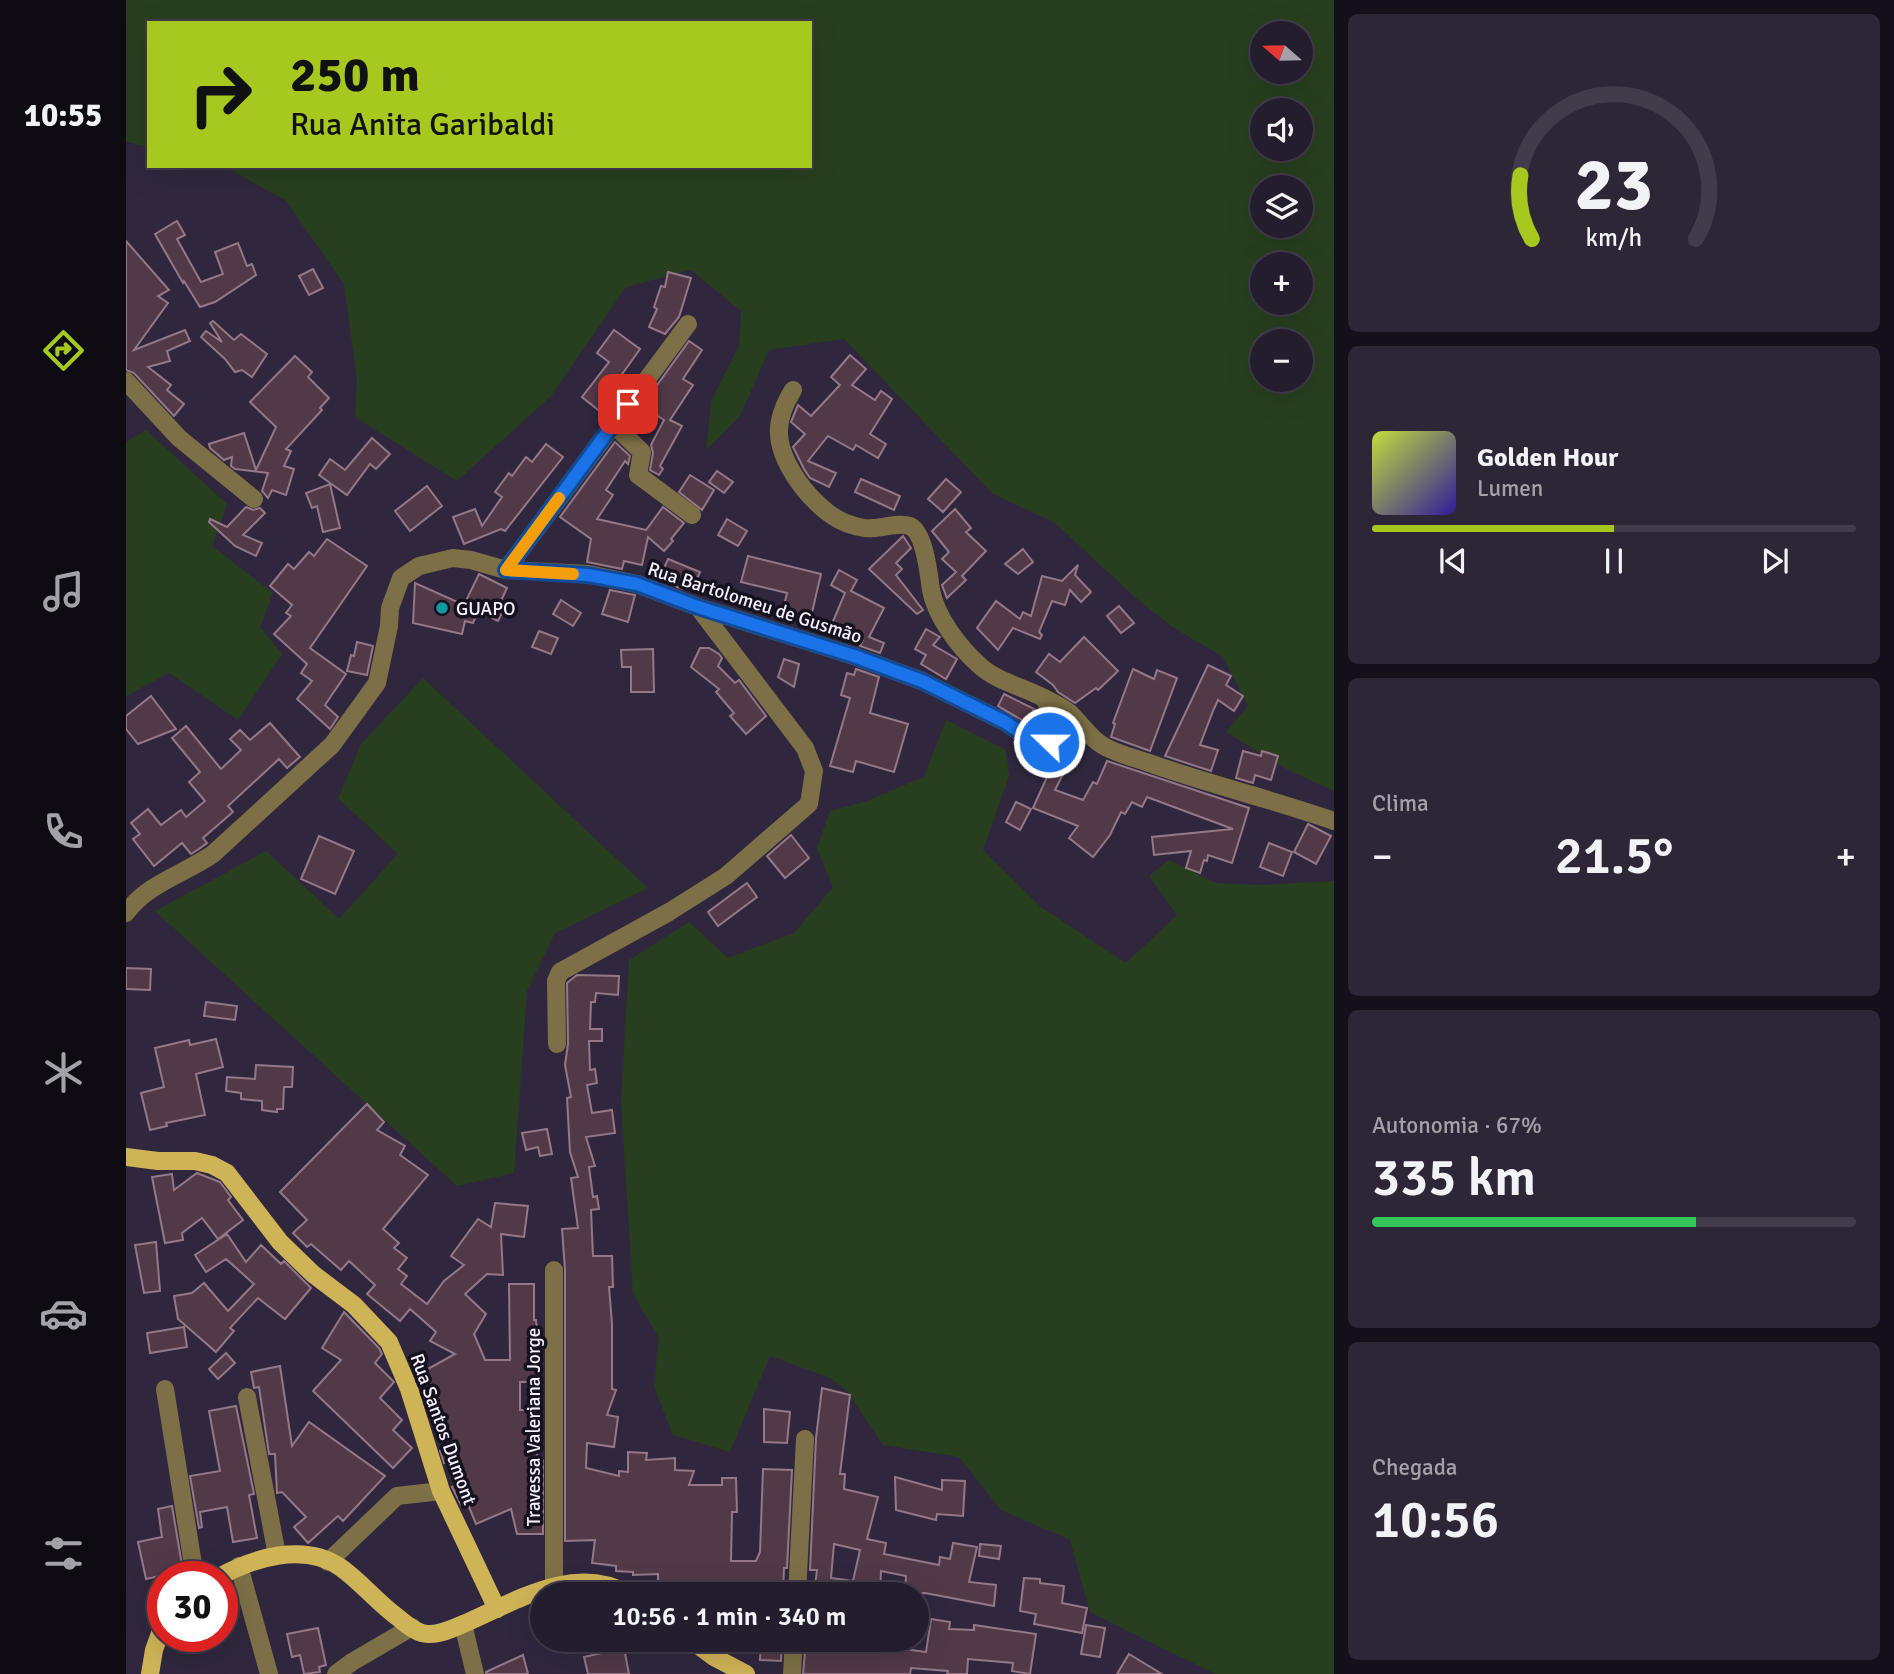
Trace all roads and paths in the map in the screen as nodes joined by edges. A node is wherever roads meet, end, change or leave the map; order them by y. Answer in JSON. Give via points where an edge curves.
{"nodes":[{"id":1,"x":688,"y":324,"type":"dead end"},
{"id":2,"x":126,"y":381,"type":"edge"},
{"id":3,"x":793,"y":390,"type":"dead end"},
{"id":4,"x":613,"y":424,"type":"junction"},
{"id":5,"x":254,"y":499,"type":"dead end"},
{"id":6,"x":692,"y":515,"type":"dead end"},
{"id":7,"x":506,"y":570,"type":"junction"},
{"id":8,"x":698,"y":607,"type":"junction"},
{"id":9,"x":1045,"y":700,"type":"junction"},
{"id":10,"x":1334,"y":821,"type":"edge"},
{"id":11,"x":126,"y":913,"type":"edge"},
{"id":12,"x":557,"y":1044,"type":"dead end"},
{"id":13,"x":126,"y":1157,"type":"edge"},
{"id":14,"x":554,"y":1270,"type":"dead end"},
{"id":15,"x":165,"y":1389,"type":"dead end"},
{"id":16,"x":247,"y":1397,"type":"dead end"},
{"id":17,"x":805,"y":1439,"type":"dead end"},
{"id":18,"x":441,"y":1491,"type":"junction"},
{"id":19,"x":276,"y":1555,"type":"junction"},
{"id":20,"x":192,"y":1561,"type":"edge"},
{"id":21,"x":328,"y":1562,"type":"junction"},
{"id":22,"x":239,"y":1566,"type":"joint"},
{"id":23,"x":554,"y":1582,"type":"edge"},
{"id":24,"x":798,"y":1582,"type":"edge"},
{"id":25,"x":530,"y":1595,"type":"edge"},
{"id":26,"x":497,"y":1609,"type":"junction"},
{"id":27,"x":463,"y":1624,"type":"junction"},
{"id":28,"x":412,"y":1627,"type":"junction"},
{"id":29,"x":154,"y":1652,"type":"edge"},
{"id":30,"x":707,"y":1652,"type":"edge"},
{"id":31,"x":793,"y":1652,"type":"edge"},
{"id":32,"x":150,"y":1674,"type":"edge"},
{"id":33,"x":269,"y":1674,"type":"edge"},
{"id":34,"x":336,"y":1674,"type":"edge"},
{"id":35,"x":474,"y":1674,"type":"edge"},
{"id":36,"x":746,"y":1674,"type":"edge"},
{"id":37,"x":792,"y":1674,"type":"edge"}],
"edges":[{"from":1,"to":4,"type":"street"},
{"from":2,"to":5,"type":"street","via":[[178,438]]},
{"from":3,"to":9,"type":"street","via":[[778,432],[780,450],[792,473],[827,511],[848,524],[870,529],[909,526],[916,532],[931,591],[953,634],[979,666]]},
{"from":4,"to":6,"type":"street","via":[[642,452],[638,475]]},
{"from":4,"to":7,"type":"street"},
{"from":7,"to":8,"type":"street","name":"Rua Bartolomeu de Gusmão","via":[[615,579]]},
{"from":7,"to":11,"type":"street","name":"Rua Bartolomeu de Gusmão","via":[[453,558],[419,566],[401,578],[390,608],[377,684],[331,745],[213,854],[149,890]]},
{"from":8,"to":9,"type":"street","name":"Rua Bartolomeu de Gusmão","via":[[922,681],[1035,742],[1049,742],[1053,731]]},
{"from":8,"to":12,"type":"street","via":[[805,748],[814,771],[808,804],[726,876],[560,972],[556,981]]},
{"from":9,"to":10,"type":"street","via":[[1072,714],[1101,745]]},
{"from":13,"to":18,"type":"main road","name":"Rua Santos Dumont","via":[[195,1161],[227,1173],[279,1242],[354,1305],[388,1342],[409,1389]]},
{"from":14,"to":23,"type":"street","name":"Travessa Valeriana Jorge"},
{"from":15,"to":20,"type":"street"},
{"from":16,"to":19,"type":"street"},
{"from":17,"to":24,"type":"street"},
{"from":18,"to":21,"type":"street","via":[[397,1496]]},
{"from":18,"to":26,"type":"main road","name":"Rua Santos Dumont"},
{"from":19,"to":21,"type":"main road"},
{"from":19,"to":22,"type":"main road"},
{"from":21,"to":28,"type":"main road","via":[[339,1566]]},
{"from":22,"to":33,"type":"street"},
{"from":25,"to":26,"type":"main road"},
{"from":26,"to":27,"type":"main road"},
{"from":27,"to":28,"type":"main road","via":[[430,1635]]},
{"from":27,"to":35,"type":"street"},
{"from":28,"to":34,"type":"street"},
{"from":29,"to":32,"type":"main road"},
{"from":30,"to":36,"type":"main road"},
{"from":31,"to":37,"type":"street"}]}
